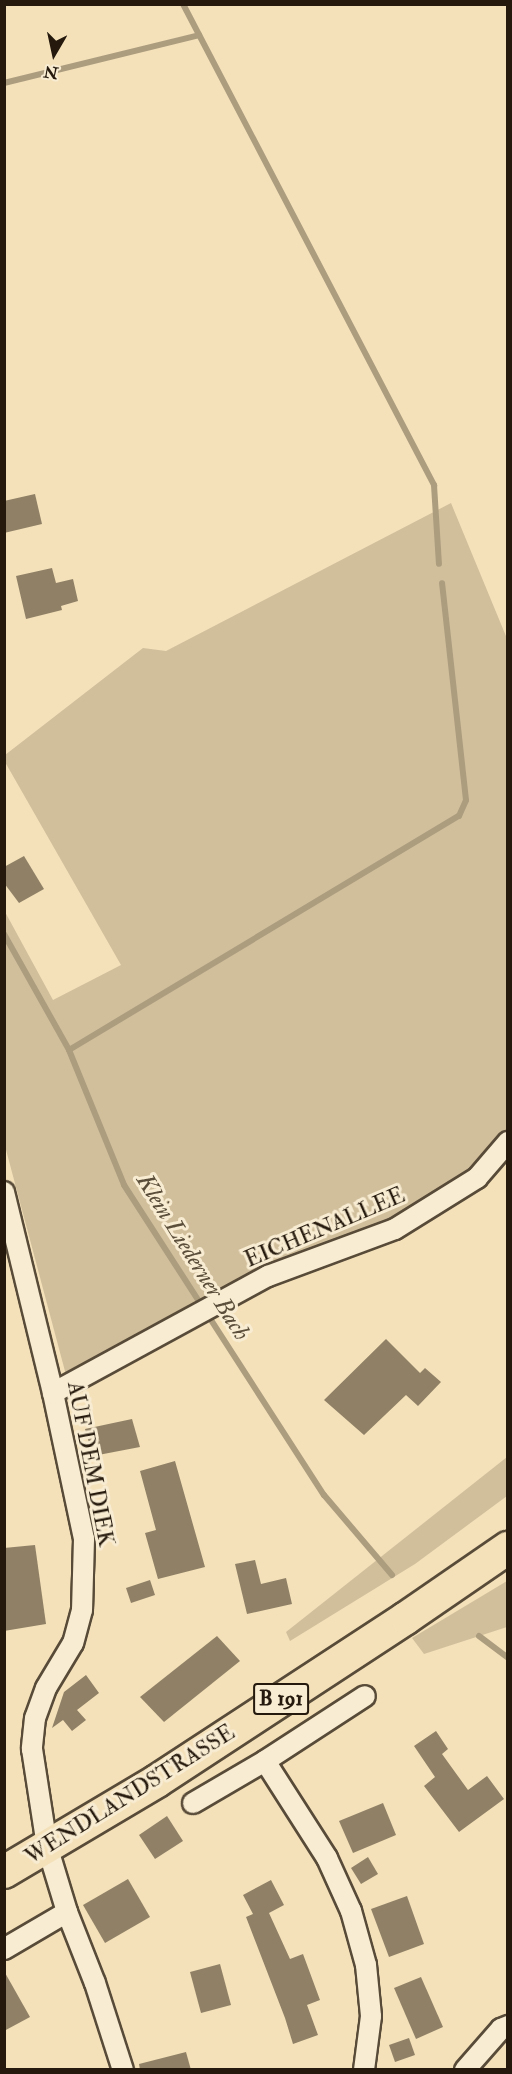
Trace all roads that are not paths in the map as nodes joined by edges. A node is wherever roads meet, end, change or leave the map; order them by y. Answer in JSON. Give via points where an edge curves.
{"nodes":[{"id":1,"x":507,"y":1142,"type":"edge"},
{"id":2,"x":4,"y":1192,"type":"edge"},
{"id":3,"x":53,"y":1393,"type":"junction"},
{"id":4,"x":507,"y":1548,"type":"edge"},
{"id":5,"x":366,"y":1696,"type":"dead end"},
{"id":6,"x":265,"y":1761,"type":"junction"},
{"id":7,"x":193,"y":1803,"type":"dead end"},
{"id":8,"x":47,"y":1846,"type":"junction"},
{"id":9,"x":4,"y":1872,"type":"edge"},
{"id":10,"x":67,"y":1912,"type":"junction"},
{"id":11,"x":4,"y":1949,"type":"edge"},
{"id":12,"x":507,"y":2026,"type":"edge"},
{"id":13,"x":123,"y":2070,"type":"edge"},
{"id":14,"x":364,"y":2070,"type":"edge"},
{"id":15,"x":465,"y":2070,"type":"edge"}],
"edges":[{"from":1,"to":3,"type":"street","name":"EICHENALLEE","via":[[477,1178],[395,1229],[268,1276]]},
{"from":2,"to":3,"type":"street","name":"AUF DEM DIEK"},
{"from":3,"to":8,"type":"street","name":"AUF DEM DIEK","via":[[84,1539],[85,1576],[82,1610],[73,1643],[46,1688],[35,1718],[32,1749]]},
{"from":4,"to":8,"type":"main road","name":"WENDLANDSTRASSE","number":"B 191","via":[[157,1780]]},
{"from":5,"to":6,"type":"street"},
{"from":6,"to":7,"type":"street"},
{"from":6,"to":14,"type":"street","via":[[327,1858],[351,1911],[368,1985],[370,2016]]},
{"from":8,"to":9,"type":"main road","name":"WENDLANDSTRASSE","number":"B 191"},
{"from":8,"to":10,"type":"street","name":"AUF DEM DIEK"},
{"from":10,"to":11,"type":"street"},
{"from":10,"to":13,"type":"street","name":"AUF DEM DIEK"},
{"from":12,"to":15,"type":"street"}]}
